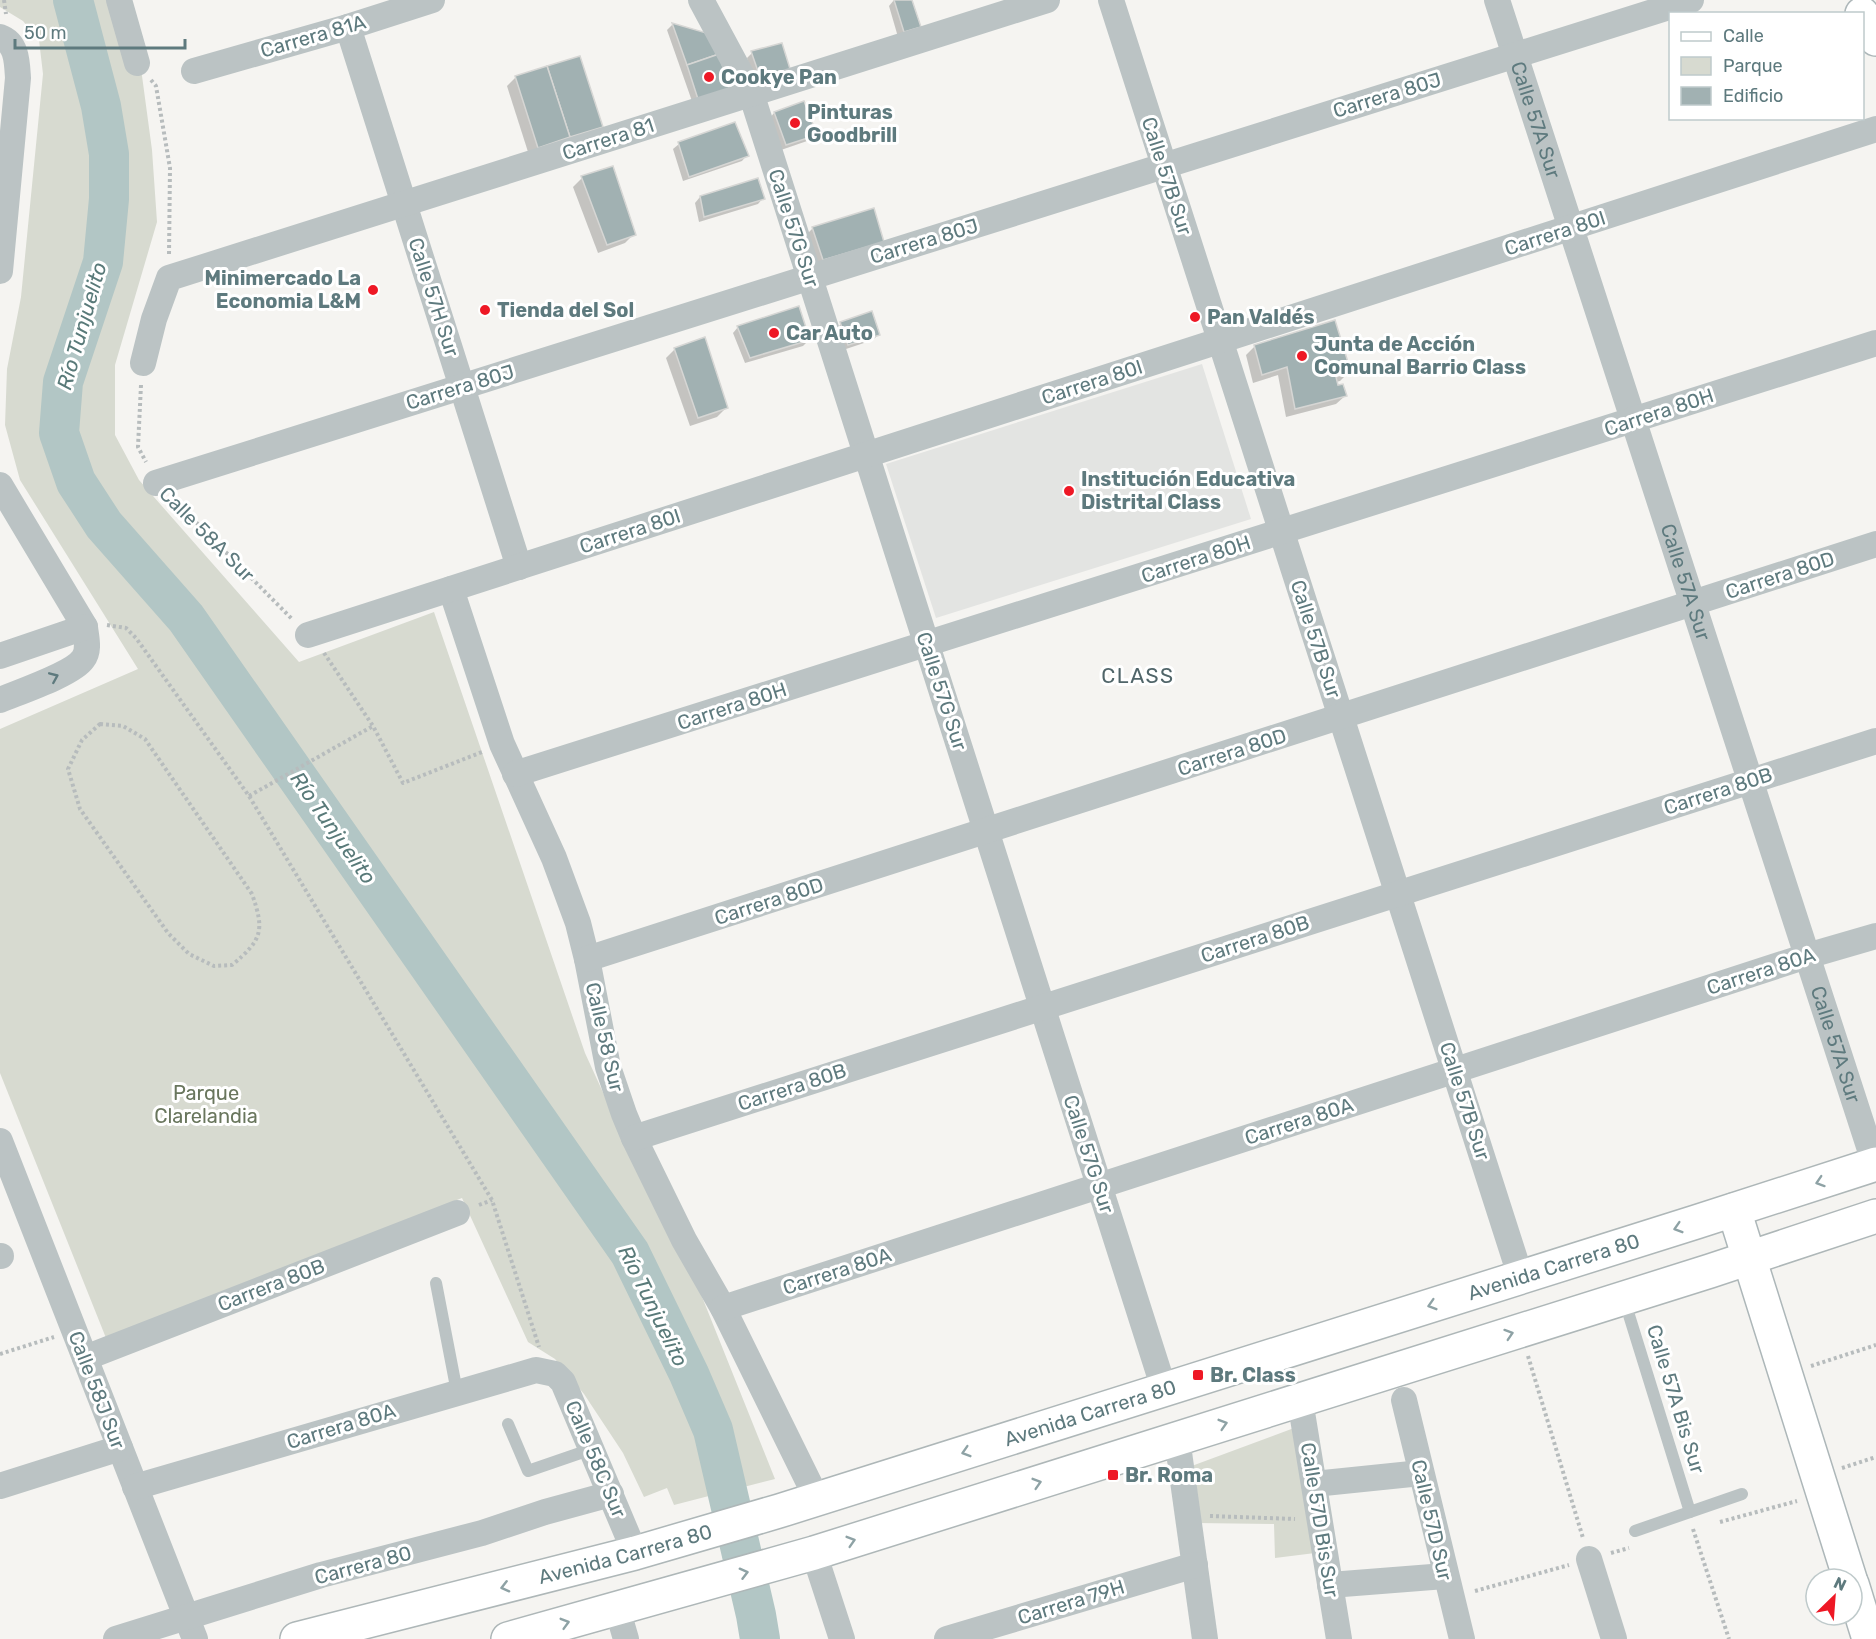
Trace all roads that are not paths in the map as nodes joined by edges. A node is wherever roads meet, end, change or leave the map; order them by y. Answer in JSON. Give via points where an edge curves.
{"nodes":[{"id":1,"x":118,"y":0,"type":"edge"},
{"id":2,"x":432,"y":0,"type":"edge"},
{"id":3,"x":701,"y":0,"type":"edge"},
{"id":4,"x":1047,"y":0,"type":"edge"},
{"id":5,"x":1111,"y":0,"type":"edge"},
{"id":6,"x":1497,"y":0,"type":"edge"},
{"id":7,"x":1691,"y":0,"type":"edge"},
{"id":8,"x":1012,"y":5,"type":"edge"},
{"id":9,"x":1864,"y":18,"type":"edge"},
{"id":10,"x":348,"y":27,"type":"junction"},
{"id":11,"x":3,"y":38,"type":"edge"},
{"id":12,"x":1876,"y":39,"type":"edge"},
{"id":13,"x":1514,"y":55,"type":"junction"},
{"id":14,"x":137,"y":63,"type":"road end"},
{"id":15,"x":194,"y":71,"type":"dead end"},
{"id":16,"x":751,"y":93,"type":"junction"},
{"id":17,"x":1876,"y":129,"type":"edge"},
{"id":18,"x":1164,"y":166,"type":"junction"},
{"id":19,"x":404,"y":203,"type":"junction"},
{"id":20,"x":1570,"y":228,"type":"junction"},
{"id":21,"x":0,"y":271,"type":"edge"},
{"id":22,"x":810,"y":277,"type":"junction"},
{"id":23,"x":1220,"y":341,"type":"junction"},
{"id":24,"x":1876,"y":344,"type":"edge"},
{"id":25,"x":142,"y":363,"type":"road end"},
{"id":26,"x":462,"y":387,"type":"junction"},
{"id":27,"x":1633,"y":420,"type":"junction"},
{"id":28,"x":867,"y":455,"type":"junction"},
{"id":29,"x":156,"y":483,"type":"road end"},
{"id":30,"x":1,"y":491,"type":"edge"},
{"id":31,"x":1282,"y":532,"type":"junction"},
{"id":32,"x":1876,"y":544,"type":"edge"},
{"id":33,"x":519,"y":567,"type":"junction"},
{"id":34,"x":451,"y":589,"type":"junction"},
{"id":35,"x":1693,"y":603,"type":"junction"},
{"id":36,"x":86,"y":627,"type":"junction"},
{"id":37,"x":308,"y":635,"type":"road end"},
{"id":38,"x":927,"y":644,"type":"junction"},
{"id":39,"x":0,"y":656,"type":"edge"},
{"id":40,"x":0,"y":700,"type":"edge"},
{"id":41,"x":1341,"y":717,"type":"junction"},
{"id":42,"x":1876,"y":741,"type":"edge"},
{"id":43,"x":515,"y":774,"type":"junction"},
{"id":44,"x":1750,"y":781,"type":"junction"},
{"id":45,"x":987,"y":831,"type":"junction"},
{"id":46,"x":1398,"y":894,"type":"junction"},
{"id":47,"x":1876,"y":936,"type":"edge"},
{"id":48,"x":1807,"y":956,"type":"junction"},
{"id":49,"x":587,"y":959,"type":"junction"},
{"id":50,"x":1042,"y":1007,"type":"junction"},
{"id":51,"x":1455,"y":1071,"type":"junction"},
{"id":52,"x":634,"y":1138,"type":"junction"},
{"id":53,"x":0,"y":1142,"type":"edge"},
{"id":54,"x":1875,"y":1164,"type":"edge"},
{"id":55,"x":1100,"y":1186,"type":"junction"},
{"id":56,"x":1734,"y":1210,"type":"junction"},
{"id":57,"x":457,"y":1213,"type":"dead end"},
{"id":58,"x":1876,"y":1216,"type":"edge"},
{"id":59,"x":1749,"y":1258,"type":"junction"},
{"id":60,"x":1521,"y":1278,"type":"junction"},
{"id":61,"x":436,"y":1283,"type":"dead end"},
{"id":62,"x":1624,"y":1298,"type":"junction"},
{"id":63,"x":723,"y":1308,"type":"junction"},
{"id":64,"x":85,"y":1358,"type":"junction"},
{"id":65,"x":547,"y":1372,"type":"joint"},
{"id":66,"x":1164,"y":1389,"type":"junction"},
{"id":67,"x":457,"y":1392,"type":"junction"},
{"id":68,"x":1300,"y":1400,"type":"junction"},
{"id":69,"x":1404,"y":1400,"type":"dead end"},
{"id":70,"x":508,"y":1424,"type":"dead end"},
{"id":71,"x":1177,"y":1438,"type":"junction"},
{"id":72,"x":120,"y":1448,"type":"junction"},
{"id":73,"x":592,"y":1449,"type":"junction"},
{"id":74,"x":1421,"y":1473,"type":"junction"},
{"id":75,"x":1314,"y":1484,"type":"junction"},
{"id":76,"x":0,"y":1486,"type":"edge"},
{"id":77,"x":135,"y":1487,"type":"junction"},
{"id":78,"x":611,"y":1494,"type":"junction"},
{"id":79,"x":1742,"y":1494,"type":"dead end"},
{"id":80,"x":817,"y":1499,"type":"junction"},
{"id":81,"x":1690,"y":1512,"type":"junction"},
{"id":82,"x":1635,"y":1531,"type":"dead end"},
{"id":83,"x":635,"y":1553,"type":"junction"},
{"id":84,"x":804,"y":1556,"type":"junction"},
{"id":85,"x":1589,"y":1559,"type":"road end"},
{"id":86,"x":1195,"y":1565,"type":"junction"},
{"id":87,"x":1846,"y":1567,"type":"edge"},
{"id":88,"x":1445,"y":1576,"type":"junction"},
{"id":89,"x":1330,"y":1585,"type":"junction"},
{"id":90,"x":1864,"y":1623,"type":"edge"},
{"id":91,"x":622,"y":1624,"type":"edge"},
{"id":92,"x":191,"y":1629,"type":"edge"},
{"id":93,"x":513,"y":1638,"type":"edge"},
{"id":94,"x":116,"y":1639,"type":"edge"},
{"id":95,"x":297,"y":1639,"type":"edge"},
{"id":96,"x":842,"y":1639,"type":"edge"},
{"id":97,"x":946,"y":1639,"type":"edge"},
{"id":98,"x":1205,"y":1639,"type":"edge"},
{"id":99,"x":1339,"y":1639,"type":"edge"},
{"id":100,"x":1462,"y":1639,"type":"edge"},
{"id":101,"x":1614,"y":1639,"type":"edge"},
{"id":102,"x":1869,"y":1639,"type":"edge"}],
"edges":[{"from":1,"to":14,"type":"street"},
{"from":2,"to":10,"type":"street","name":"Carrera 81A"},
{"from":3,"to":16,"type":"street","name":"Calle 57G Sur"},
{"from":4,"to":8,"type":"street","name":"Carrera 81"},
{"from":5,"to":18,"type":"street","name":"Calle 57B Sur"},
{"from":6,"to":13,"type":"street","name":"Calle 57A Sur"},
{"from":7,"to":13,"type":"street","name":"Carrera 80J"},
{"from":8,"to":16,"type":"street","name":"Carrera 81"},
{"from":9,"to":12,"type":"main road"},
{"from":10,"to":15,"type":"street","name":"Carrera 81A"},
{"from":10,"to":19,"type":"street","name":"Calle 57H Sur"},
{"from":11,"to":21,"type":"street","via":[[17,56],[18,78]]},
{"from":13,"to":18,"type":"street","name":"Carrera 80J"},
{"from":13,"to":20,"type":"street","name":"Calle 57A Sur"},
{"from":16,"to":19,"type":"street","name":"Carrera 81"},
{"from":16,"to":22,"type":"street","name":"Calle 57G Sur"},
{"from":17,"to":20,"type":"street","name":"Carrera 80I"},
{"from":18,"to":22,"type":"street","name":"Carrera 80J"},
{"from":18,"to":23,"type":"street","name":"Calle 57B Sur"},
{"from":19,"to":25,"type":"street","name":"Carrera 81","via":[[169,278]]},
{"from":19,"to":26,"type":"street","name":"Calle 57H Sur"},
{"from":20,"to":23,"type":"street","name":"Carrera 80I"},
{"from":20,"to":27,"type":"street","name":"Calle 57A Sur"},
{"from":22,"to":26,"type":"street","name":"Carrera 80J"},
{"from":22,"to":28,"type":"street","name":"Calle 57G Sur"},
{"from":23,"to":28,"type":"street","name":"Carrera 80I"},
{"from":23,"to":31,"type":"street","name":"Calle 57B Sur"},
{"from":24,"to":27,"type":"street","name":"Carrera 80H"},
{"from":26,"to":29,"type":"street","name":"Carrera 80J"},
{"from":26,"to":33,"type":"street","name":"Calle 57H Sur"},
{"from":27,"to":31,"type":"street","name":"Carrera 80H"},
{"from":27,"to":35,"type":"street","name":"Calle 57A Sur"},
{"from":28,"to":33,"type":"street","name":"Carrera 80I"},
{"from":28,"to":38,"type":"street","name":"Calle 57G Sur"},
{"from":30,"to":36,"type":"street"},
{"from":31,"to":38,"type":"street","name":"Carrera 80H"},
{"from":31,"to":41,"type":"street","name":"Calle 57B Sur"},
{"from":32,"to":35,"type":"street","name":"Carrera 80D"},
{"from":33,"to":34,"type":"street","name":"Carrera 80I"},
{"from":34,"to":37,"type":"street","name":"Carrera 80I"},
{"from":34,"to":43,"type":"street","name":"Calle 58 Sur"},
{"from":35,"to":41,"type":"street","name":"Carrera 80D"},
{"from":35,"to":44,"type":"street","name":"Calle 57A Sur"},
{"from":36,"to":39,"type":"street"},
{"from":40,"to":36,"type":"street","one_way":true,"via":[[74,668],[87,649]]},
{"from":38,"to":43,"type":"street","name":"Carrera 80H"},
{"from":38,"to":45,"type":"street","name":"Calle 57G Sur"},
{"from":41,"to":45,"type":"street","name":"Carrera 80D"},
{"from":41,"to":46,"type":"street","name":"Calle 57B Sur"},
{"from":42,"to":44,"type":"street","name":"Carrera 80B"},
{"from":43,"to":49,"type":"street","name":"Calle 58 Sur","via":[[554,858]]},
{"from":44,"to":46,"type":"street","name":"Carrera 80B"},
{"from":44,"to":48,"type":"street","name":"Calle 57A Sur"},
{"from":45,"to":49,"type":"street","name":"Carrera 80D"},
{"from":45,"to":50,"type":"street","name":"Calle 57G Sur"},
{"from":46,"to":50,"type":"street","name":"Carrera 80B"},
{"from":46,"to":51,"type":"street","name":"Calle 57B Sur"},
{"from":47,"to":48,"type":"street","name":"Carrera 80A"},
{"from":48,"to":51,"type":"street","name":"Carrera 80A"},
{"from":48,"to":54,"type":"street","name":"Calle 57A Sur"},
{"from":49,"to":52,"type":"street","name":"Calle 58 Sur","via":[[608,1067]]},
{"from":50,"to":52,"type":"street","name":"Carrera 80B"},
{"from":50,"to":55,"type":"street","name":"Calle 57G Sur"},
{"from":51,"to":55,"type":"street","name":"Carrera 80A"},
{"from":51,"to":60,"type":"street","name":"Calle 57B Sur"},
{"from":52,"to":63,"type":"street","name":"Calle 58 Sur","via":[[684,1240]]},
{"from":53,"to":64,"type":"street","name":"Calle 58J Sur"},
{"from":54,"to":56,"type":"main road","name":"Avenida Carrera 80","one_way":true},
{"from":55,"to":63,"type":"street","name":"Carrera 80A"},
{"from":55,"to":66,"type":"street","name":"Calle 57G Sur"},
{"from":56,"to":59,"type":"main road"},
{"from":56,"to":60,"type":"main road","name":"Avenida Carrera 80","one_way":true},
{"from":57,"to":64,"type":"street","name":"Carrera 80B"},
{"from":58,"to":59,"type":"main road"},
{"from":59,"to":62,"type":"main road"},
{"from":59,"to":87,"type":"main road"},
{"from":60,"to":66,"type":"main road","name":"Avenida Carrera 80","one_way":true},
{"from":61,"to":67,"type":"lane"},
{"from":68,"to":62,"type":"main road","one_way":true},
{"from":62,"to":81,"type":"lane","name":"Calle 57A Bis Sur"},
{"from":63,"to":80,"type":"street","name":"Calle 58 Sur"},
{"from":64,"to":72,"type":"street","name":"Calle 58J Sur"},
{"from":65,"to":67,"type":"street","name":"Carrera 80A","via":[[536,1370]]},
{"from":65,"to":73,"type":"street","name":"Calle 58C Sur","via":[[563,1382]]},
{"from":66,"to":80,"type":"main road","name":"Avenida Carrera 80","one_way":true},
{"from":67,"to":77,"type":"street","name":"Carrera 80A"},
{"from":71,"to":68,"type":"main road","one_way":true},
{"from":68,"to":75,"type":"street","name":"Calle 57D Bis Sur"},
{"from":69,"to":74,"type":"street","name":"Calle 57D Sur"},
{"from":70,"to":73,"type":"lane","via":[[528,1471]]},
{"from":84,"to":71,"type":"main road","one_way":true},
{"from":71,"to":86,"type":"street"},
{"from":72,"to":76,"type":"street"},
{"from":72,"to":77,"type":"street","name":"Calle 58J Sur"},
{"from":73,"to":78,"type":"street","name":"Calle 58C Sur"},
{"from":74,"to":75,"type":"street"},
{"from":74,"to":88,"type":"street","name":"Calle 57D Sur"},
{"from":75,"to":89,"type":"street","name":"Calle 57D Bis Sur"},
{"from":77,"to":92,"type":"street","name":"Calle 58J Sur"},
{"from":78,"to":83,"type":"street","name":"Calle 58C Sur"},
{"from":78,"to":92,"type":"street","name":"Carrera 80","via":[[321,1575]]},
{"from":79,"to":81,"type":"lane"},
{"from":80,"to":83,"type":"main road","name":"Avenida Carrera 80"},
{"from":81,"to":82,"type":"lane"},
{"from":83,"to":95,"type":"main road","name":"Avenida Carrera 80","one_way":true},
{"from":91,"to":84,"type":"main road","one_way":true,"via":[[693,1587]]},
{"from":84,"to":96,"type":"street"},
{"from":85,"to":101,"type":"street"},
{"from":86,"to":97,"type":"street","name":"Carrera 79H"},
{"from":86,"to":98,"type":"street"},
{"from":88,"to":89,"type":"street"},
{"from":88,"to":100,"type":"street","name":"Calle 57D Sur"},
{"from":89,"to":99,"type":"street","name":"Calle 57D Bis Sur"},
{"from":90,"to":102,"type":"main road"},
{"from":93,"to":91,"type":"main road","one_way":true},
{"from":92,"to":94,"type":"street","name":"Carrera 80"}]}
